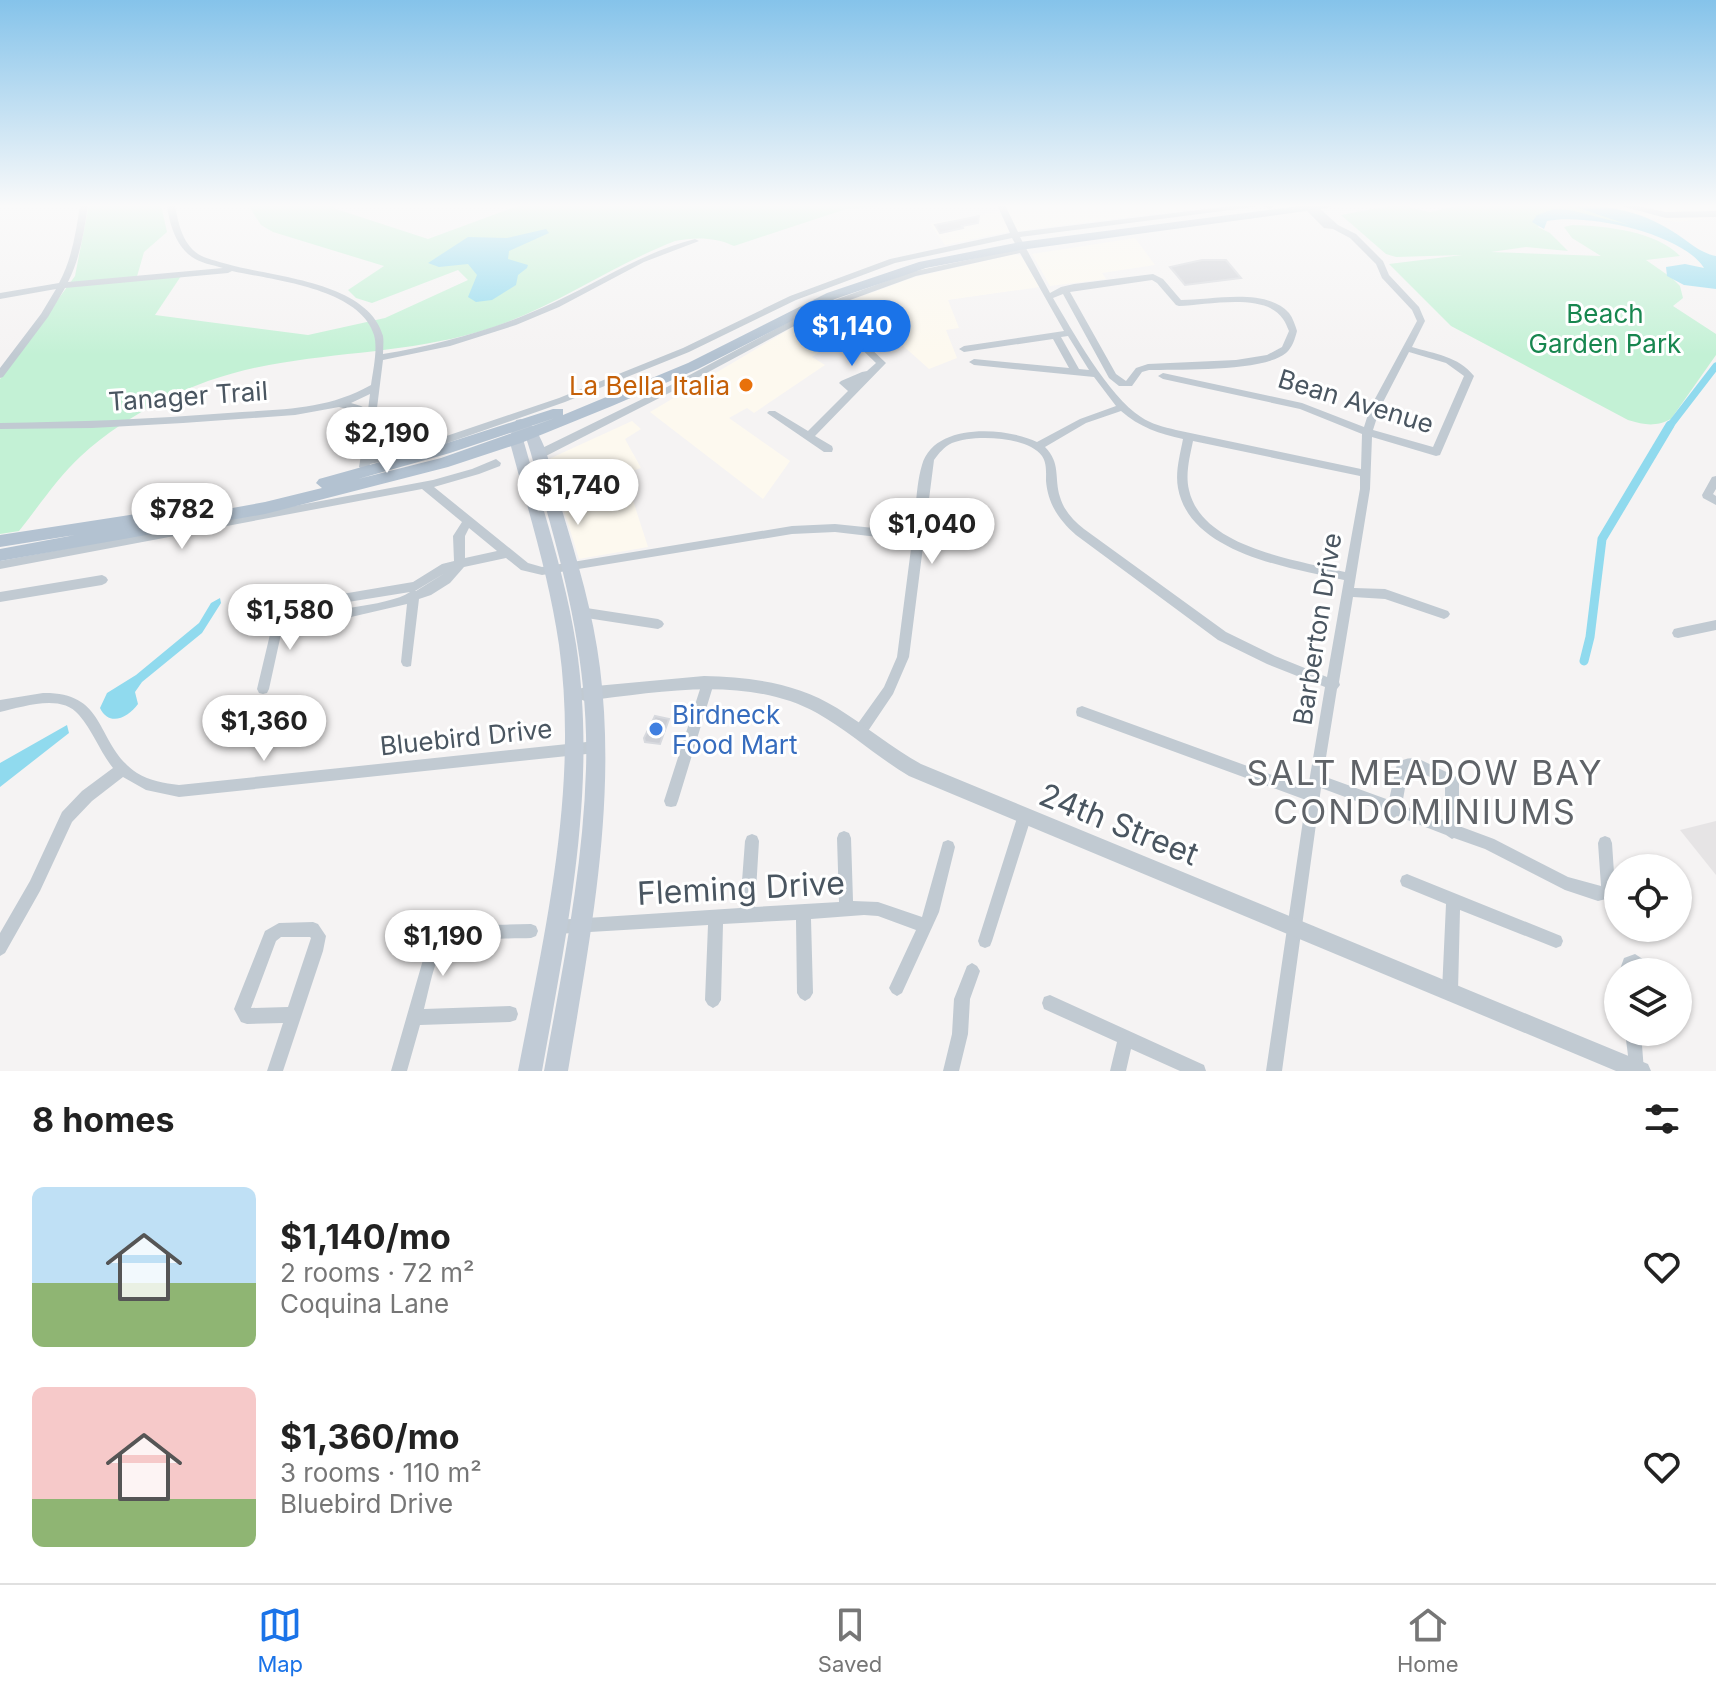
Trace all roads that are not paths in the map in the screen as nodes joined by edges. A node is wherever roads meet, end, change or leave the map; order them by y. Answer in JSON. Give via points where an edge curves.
{"nodes":[{"id":1,"x":75,"y":255,"type":"edge"},
{"id":2,"x":195,"y":255,"type":"edge"},
{"id":3,"x":654,"y":255,"type":"edge"},
{"id":4,"x":945,"y":255,"type":"edge"},
{"id":5,"x":1026,"y":255,"type":"edge"},
{"id":6,"x":1372,"y":255,"type":"edge"},
{"id":7,"x":233,"y":269,"type":"junction"},
{"id":8,"x":65,"y":285,"type":"junction"},
{"id":9,"x":1064,"y":289,"type":"junction"},
{"id":10,"x":0,"y":296,"type":"edge"},
{"id":11,"x":1050,"y":296,"type":"junction"},
{"id":12,"x":816,"y":299,"type":"junction"},
{"id":13,"x":1072,"y":333,"type":"junction"},
{"id":14,"x":1055,"y":335,"type":"junction"},
{"id":15,"x":987,"y":345,"type":"junction"},
{"id":16,"x":1407,"y":348,"type":"junction"},
{"id":17,"x":964,"y":349,"type":"dead end"},
{"id":18,"x":379,"y":358,"type":"junction"},
{"id":19,"x":974,"y":362,"type":"dead end"},
{"id":20,"x":995,"y":365,"type":"junction"},
{"id":21,"x":1076,"y":373,"type":"junction"},
{"id":22,"x":1097,"y":374,"type":"junction"},
{"id":23,"x":0,"y":375,"type":"edge"},
{"id":24,"x":1163,"y":376,"type":"dead end"},
{"id":25,"x":374,"y":387,"type":"junction"},
{"id":26,"x":340,"y":404,"type":"junction"},
{"id":27,"x":1121,"y":408,"type":"junction"},
{"id":28,"x":612,"y":409,"type":"junction"},
{"id":29,"x":772,"y":413,"type":"dead end"},
{"id":30,"x":370,"y":417,"type":"junction"},
{"id":31,"x":0,"y":426,"type":"edge"},
{"id":32,"x":521,"y":428,"type":"junction"},
{"id":33,"x":1367,"y":432,"type":"junction"},
{"id":34,"x":1189,"y":436,"type":"junction"},
{"id":35,"x":808,"y":437,"type":"junction"},
{"id":36,"x":1038,"y":446,"type":"junction"},
{"id":37,"x":828,"y":449,"type":"dead end"},
{"id":38,"x":538,"y":455,"type":"junction"},
{"id":39,"x":496,"y":463,"type":"dead end"},
{"id":40,"x":1366,"y":474,"type":"junction"},
{"id":41,"x":361,"y":479,"type":"junction"},
{"id":42,"x":1716,"y":480,"type":"edge"},
{"id":43,"x":424,"y":485,"type":"junction"},
{"id":44,"x":1716,"y":501,"type":"edge"},
{"id":45,"x":468,"y":521,"type":"junction"},
{"id":46,"x":95,"y":534,"type":"junction"},
{"id":47,"x":918,"y":537,"type":"junction"},
{"id":48,"x":0,"y":541,"type":"edge"},
{"id":49,"x":111,"y":542,"type":"junction"},
{"id":50,"x":507,"y":553,"type":"junction"},
{"id":51,"x":0,"y":555,"type":"edge"},
{"id":52,"x":460,"y":564,"type":"junction"},
{"id":53,"x":0,"y":565,"type":"edge"},
{"id":54,"x":560,"y":570,"type":"junction"},
{"id":55,"x":102,"y":580,"type":"dead end"},
{"id":56,"x":1348,"y":585,"type":"junction"},
{"id":57,"x":415,"y":593,"type":"junction"},
{"id":58,"x":0,"y":597,"type":"edge"},
{"id":59,"x":580,"y":612,"type":"junction"},
{"id":60,"x":1444,"y":614,"type":"dead end"},
{"id":61,"x":278,"y":621,"type":"junction"},
{"id":62,"x":658,"y":624,"type":"dead end"},
{"id":63,"x":1716,"y":625,"type":"edge"},
{"id":64,"x":1678,"y":633,"type":"dead end"},
{"id":65,"x":407,"y":662,"type":"dead end"},
{"id":66,"x":708,"y":683,"type":"junction"},
{"id":67,"x":1334,"y":685,"type":"junction"},
{"id":68,"x":263,"y":689,"type":"dead end"},
{"id":69,"x":593,"y":693,"type":"junction"},
{"id":70,"x":572,"y":696,"type":"junction"},
{"id":71,"x":0,"y":706,"type":"edge"},
{"id":72,"x":1082,"y":712,"type":"dead end"},
{"id":73,"x":859,"y":733,"type":"junction"},
{"id":74,"x":585,"y":748,"type":"junction"},
{"id":75,"x":122,"y":770,"type":"junction"},
{"id":76,"x":1315,"y":779,"type":"junction"},
{"id":77,"x":1313,"y":796,"type":"junction"},
{"id":78,"x":671,"y":801,"type":"dead end"},
{"id":79,"x":1394,"y":811,"type":"junction"},
{"id":80,"x":1024,"y":818,"type":"junction"},
{"id":81,"x":1452,"y":832,"type":"junction"},
{"id":82,"x":844,"y":838,"type":"dead end"},
{"id":83,"x":752,"y":841,"type":"dead end"},
{"id":84,"x":1605,"y":843,"type":"dead end"},
{"id":85,"x":948,"y":847,"type":"dead end"},
{"id":86,"x":1407,"y":881,"type":"dead end"},
{"id":87,"x":1453,"y":900,"type":"junction"},
{"id":88,"x":846,"y":909,"type":"junction"},
{"id":89,"x":803,"y":911,"type":"junction"},
{"id":90,"x":747,"y":914,"type":"junction"},
{"id":91,"x":716,"y":918,"type":"junction"},
{"id":92,"x":580,"y":925,"type":"junction"},
{"id":93,"x":926,"y":926,"type":"junction"},
{"id":94,"x":556,"y":927,"type":"junction"},
{"id":95,"x":1295,"y":928,"type":"junction"},
{"id":96,"x":531,"y":931,"type":"dead end"},
{"id":97,"x":985,"y":941,"type":"dead end"},
{"id":98,"x":1556,"y":941,"type":"dead end"},
{"id":99,"x":3,"y":943,"type":"edge"},
{"id":100,"x":972,"y":971,"type":"dead end"},
{"id":101,"x":897,"y":988,"type":"dead end"},
{"id":102,"x":1450,"y":991,"type":"junction"},
{"id":103,"x":805,"y":993,"type":"dead end"},
{"id":104,"x":713,"y":1000,"type":"dead end"},
{"id":105,"x":1050,"y":1003,"type":"dead end"},
{"id":106,"x":510,"y":1014,"type":"dead end"},
{"id":107,"x":294,"y":1015,"type":"junction"},
{"id":108,"x":413,"y":1017,"type":"junction"},
{"id":109,"x":1126,"y":1038,"type":"junction"},
{"id":110,"x":1635,"y":1046,"type":"edge"},
{"id":111,"x":1639,"y":1070,"type":"edge"},
{"id":112,"x":275,"y":1071,"type":"edge"},
{"id":113,"x":399,"y":1071,"type":"edge"},
{"id":114,"x":530,"y":1071,"type":"edge"},
{"id":115,"x":556,"y":1071,"type":"edge"},
{"id":116,"x":951,"y":1071,"type":"edge"},
{"id":117,"x":1118,"y":1071,"type":"edge"},
{"id":118,"x":1198,"y":1071,"type":"edge"},
{"id":119,"x":1274,"y":1071,"type":"edge"}],
"edges":[{"from":1,"to":8,"type":"street"},
{"from":2,"to":7,"type":"street"},
{"from":3,"to":18,"type":"street","via":[[504,327]]},
{"from":4,"to":12,"type":"main road","via":[[917,260]]},
{"from":5,"to":11,"type":"street"},
{"from":6,"to":16,"type":"street","via":[[1419,314],[1420,326]]},
{"from":7,"to":8,"type":"street"},
{"from":7,"to":18,"type":"street","via":[[348,299],[371,320]]},
{"from":8,"to":10,"type":"street"},
{"from":8,"to":23,"type":"street"},
{"from":9,"to":9,"type":"street","via":[[1112,376],[1122,384],[1148,367],[1271,357],[1284,350],[1293,331],[1285,316],[1267,305],[1235,299],[1179,303],[1153,277]]},
{"from":9,"to":11,"type":"street"},
{"from":11,"to":13,"type":"street"},
{"from":12,"to":28,"type":"main road","via":[[665,385]]},
{"from":12,"to":32,"type":"main road"},
{"from":12,"to":35,"type":"street","via":[[880,360],[877,369],[844,383],[853,390]]},
{"from":13,"to":14,"type":"street"},
{"from":13,"to":22,"type":"street"},
{"from":14,"to":15,"type":"street"},
{"from":14,"to":21,"type":"street"},
{"from":15,"to":17,"type":"street"},
{"from":15,"to":20,"type":"street"},
{"from":16,"to":33,"type":"street"},
{"from":16,"to":33,"type":"street","name":"Bean Avenue","via":[[1451,362],[1469,376],[1436,452]]},
{"from":18,"to":25,"type":"street"},
{"from":19,"to":20,"type":"street"},
{"from":20,"to":21,"type":"street"},
{"from":21,"to":22,"type":"street"},
{"from":22,"to":27,"type":"street"},
{"from":24,"to":33,"type":"street","name":"Bean Avenue","via":[[1302,406]]},
{"from":25,"to":26,"type":"street","name":"Tanager Trail"},
{"from":25,"to":30,"type":"street"},
{"from":26,"to":30,"type":"street"},
{"from":26,"to":31,"type":"street","name":"Tanager Trail","via":[[185,420]]},
{"from":27,"to":34,"type":"street","via":[[1150,426]]},
{"from":27,"to":36,"type":"street"},
{"from":28,"to":32,"type":"main road"},
{"from":28,"to":38,"type":"street"},
{"from":29,"to":35,"type":"street"},
{"from":30,"to":41,"type":"street"},
{"from":32,"to":38,"type":"main road"},
{"from":32,"to":41,"type":"main road"},
{"from":32,"to":41,"type":"street","via":[[409,452]]},
{"from":32,"to":54,"type":"main road"},
{"from":33,"to":40,"type":"street","name":"Barberton Drive"},
{"from":34,"to":40,"type":"street"},
{"from":34,"to":56,"type":"street","via":[[1184,490],[1198,518],[1216,535],[1252,553]]},
{"from":35,"to":37,"type":"street"},
{"from":36,"to":47,"type":"street","via":[[996,435],[944,443],[927,464]]},
{"from":36,"to":67,"type":"street","via":[[1050,462],[1054,502],[1080,532],[1222,636]]},
{"from":38,"to":54,"type":"main road"},
{"from":39,"to":43,"type":"street"},
{"from":40,"to":56,"type":"street","name":"Barberton Drive"},
{"from":41,"to":43,"type":"street"},
{"from":41,"to":46,"type":"main road"},
{"from":41,"to":49,"type":"main road","via":[[265,508]]},
{"from":42,"to":44,"type":"street","via":[[1707,495]]},
{"from":43,"to":45,"type":"street"},
{"from":45,"to":50,"type":"street"},
{"from":45,"to":52,"type":"street","via":[[459,536]]},
{"from":46,"to":48,"type":"main road"},
{"from":46,"to":49,"type":"main road"},
{"from":46,"to":51,"type":"main road"},
{"from":47,"to":54,"type":"street","via":[[803,529]]},
{"from":47,"to":73,"type":"street","via":[[903,657],[889,690]]},
{"from":49,"to":53,"type":"street"},
{"from":50,"to":52,"type":"street"},
{"from":50,"to":54,"type":"street","via":[[525,567]]},
{"from":52,"to":57,"type":"street","via":[[454,574]]},
{"from":54,"to":59,"type":"main road"},
{"from":54,"to":70,"type":"main road"},
{"from":55,"to":58,"type":"street"},
{"from":56,"to":60,"type":"street"},
{"from":56,"to":67,"type":"street","name":"Barberton Drive"},
{"from":57,"to":61,"type":"street"},
{"from":57,"to":61,"type":"street","via":[[281,608]]},
{"from":57,"to":65,"type":"street"},
{"from":59,"to":62,"type":"street"},
{"from":59,"to":69,"type":"main road"},
{"from":61,"to":68,"type":"street"},
{"from":63,"to":64,"type":"street"},
{"from":66,"to":69,"type":"street","name":"24th Street"},
{"from":66,"to":73,"type":"street","name":"24th Street","via":[[786,692],[821,706]]},
{"from":66,"to":78,"type":"street"},
{"from":67,"to":76,"type":"street","name":"Barberton Drive"},
{"from":69,"to":70,"type":"street","name":"24th Street"},
{"from":69,"to":74,"type":"main road"},
{"from":70,"to":74,"type":"main road"},
{"from":71,"to":75,"type":"street","name":"Bluebird Drive","via":[[52,698],[78,705]]},
{"from":72,"to":77,"type":"street"},
{"from":73,"to":80,"type":"street","name":"24th Street","via":[[915,770]]},
{"from":74,"to":75,"type":"street","name":"Bluebird Drive","via":[[179,791],[140,784]]},
{"from":74,"to":92,"type":"main road","via":[[592,834]]},
{"from":74,"to":94,"type":"main road"},
{"from":75,"to":99,"type":"street","via":[[67,817]]},
{"from":76,"to":77,"type":"street","name":"Barberton Drive"},
{"from":76,"to":79,"type":"street"},
{"from":77,"to":95,"type":"street","name":"Barberton Drive"},
{"from":79,"to":81,"type":"street"},
{"from":79,"to":81,"type":"street","via":[[1402,768],[1416,764],[1452,781]]},
{"from":80,"to":95,"type":"street","name":"24th Street"},
{"from":80,"to":97,"type":"street"},
{"from":81,"to":84,"type":"street","via":[[1598,894],[1608,888]]},
{"from":82,"to":88,"type":"street"},
{"from":83,"to":90,"type":"street"},
{"from":85,"to":93,"type":"street"},
{"from":86,"to":87,"type":"street"},
{"from":87,"to":98,"type":"street"},
{"from":87,"to":102,"type":"street"},
{"from":88,"to":89,"type":"street","name":"Fleming Drive"},
{"from":88,"to":93,"type":"street","name":"Fleming Drive","via":[[878,909]]},
{"from":89,"to":90,"type":"street","name":"Fleming Drive"},
{"from":89,"to":103,"type":"street"},
{"from":90,"to":91,"type":"street","name":"Fleming Drive"},
{"from":91,"to":92,"type":"street","name":"Fleming Drive"},
{"from":91,"to":104,"type":"street"},
{"from":92,"to":94,"type":"street","name":"Fleming Drive"},
{"from":92,"to":115,"type":"main road"},
{"from":93,"to":101,"type":"street"},
{"from":94,"to":114,"type":"main road"},
{"from":95,"to":102,"type":"street","name":"24th Street"},
{"from":95,"to":119,"type":"street","name":"Barberton Drive"},
{"from":96,"to":108,"type":"street","via":[[439,944],[428,958]]},
{"from":100,"to":116,"type":"street","via":[[962,999]]},
{"from":102,"to":111,"type":"street","name":"24th Street"},
{"from":105,"to":109,"type":"street"},
{"from":106,"to":108,"type":"street"},
{"from":107,"to":107,"type":"street","via":[[247,1016],[242,1009],[273,933],[317,931]]},
{"from":107,"to":112,"type":"street"},
{"from":108,"to":113,"type":"street"},
{"from":109,"to":117,"type":"street"},
{"from":109,"to":118,"type":"street"},
{"from":110,"to":111,"type":"street"}]}
